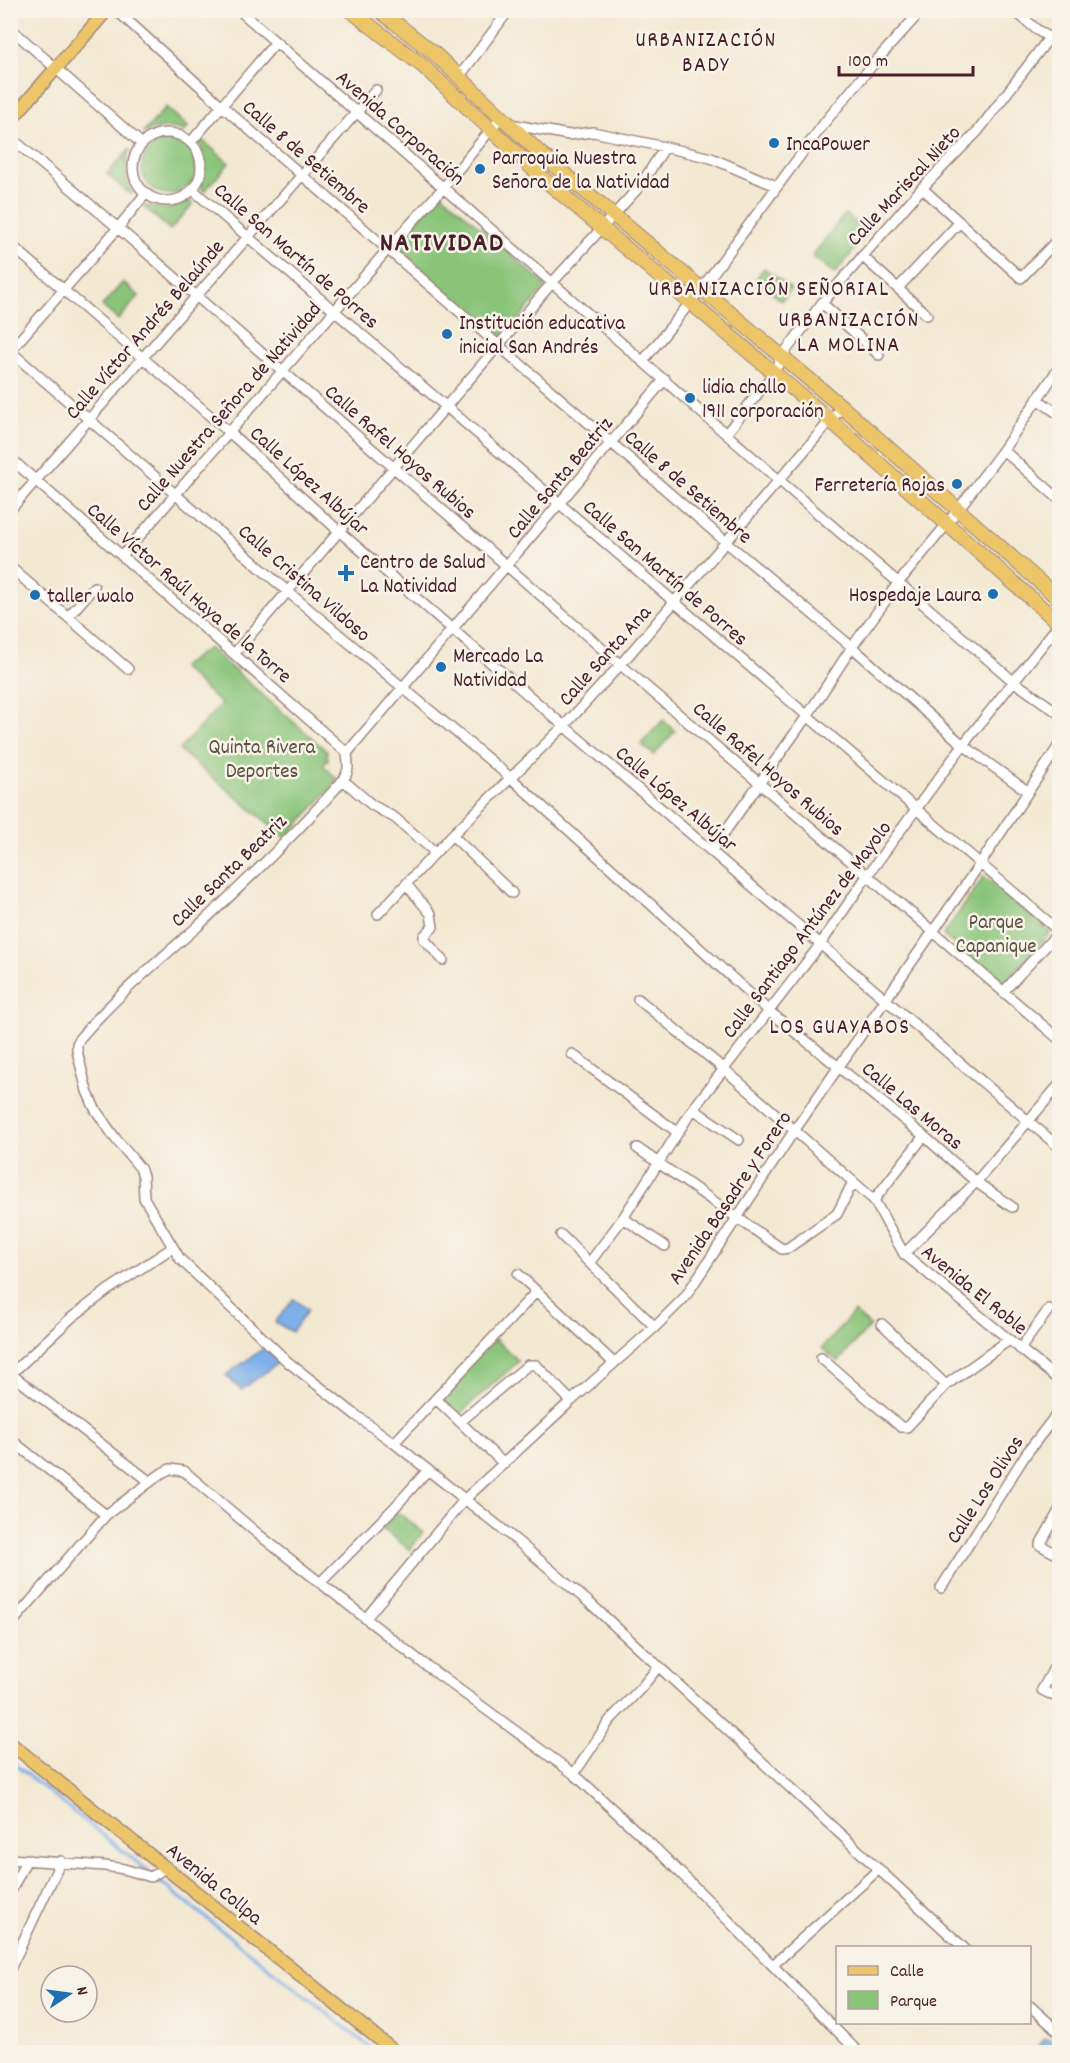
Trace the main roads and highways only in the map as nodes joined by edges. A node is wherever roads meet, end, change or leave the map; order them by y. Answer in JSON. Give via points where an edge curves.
{"nodes":[{"id":1,"x":106,"y":10,"type":"edge"},
{"id":2,"x":379,"y":10,"type":"edge"},
{"id":3,"x":351,"y":11,"type":"edge"},
{"id":4,"x":10,"y":121,"type":"edge"},
{"id":5,"x":1059,"y":600,"type":"edge"},
{"id":6,"x":1059,"y":624,"type":"edge"},
{"id":7,"x":10,"y":1743,"type":"edge"},
{"id":8,"x":395,"y":2052,"type":"edge"}],
"edges":[{"from":1,"to":4,"type":"main road"},
{"from":2,"to":5,"type":"highway","via":[[614,216],[842,407]]},
{"from":3,"to":6,"type":"highway","via":[[424,67],[545,180],[830,420]]},
{"from":7,"to":8,"type":"main road","name":"Avenida Collpa"}]}
